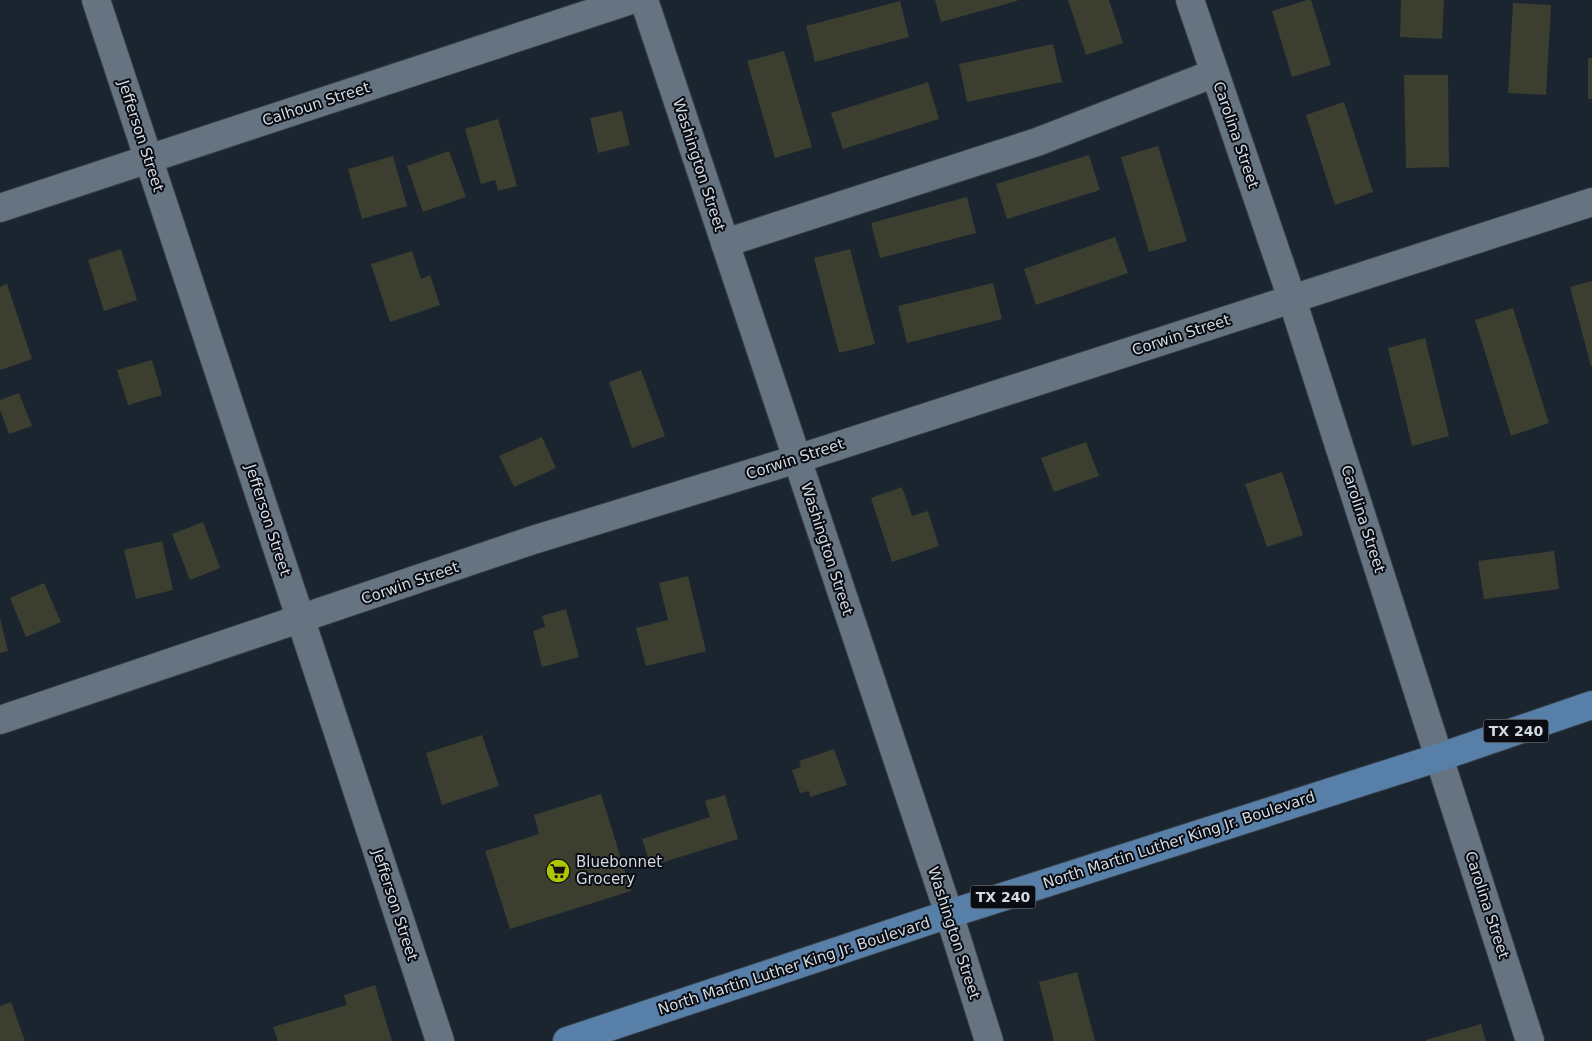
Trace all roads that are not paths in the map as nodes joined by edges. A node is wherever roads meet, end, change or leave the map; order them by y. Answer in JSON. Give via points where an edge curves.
{"nodes":[{"id":1,"x":96,"y":0,"type":"edge"},
{"id":2,"x":631,"y":0,"type":"edge"},
{"id":3,"x":644,"y":0,"type":"edge"},
{"id":4,"x":1190,"y":0,"type":"edge"},
{"id":5,"x":1215,"y":73,"type":"junction"},
{"id":6,"x":148,"y":159,"type":"junction"},
{"id":7,"x":1592,"y":202,"type":"edge"},
{"id":8,"x":0,"y":208,"type":"edge"},
{"id":9,"x":725,"y":242,"type":"junction"},
{"id":10,"x":1292,"y":299,"type":"junction"},
{"id":11,"x":797,"y":459,"type":"junction"},
{"id":12,"x":301,"y":620,"type":"junction"},
{"id":13,"x":1592,"y":705,"type":"edge"},
{"id":14,"x":0,"y":720,"type":"edge"},
{"id":15,"x":1440,"y":757,"type":"junction"},
{"id":16,"x":949,"y":914,"type":"junction"},
{"id":17,"x":440,"y":1041,"type":"edge"},
{"id":18,"x":567,"y":1041,"type":"edge"},
{"id":19,"x":989,"y":1041,"type":"edge"},
{"id":20,"x":1530,"y":1041,"type":"edge"}],
"edges":[{"from":1,"to":6,"type":"street","name":"Jefferson Street"},
{"from":2,"to":6,"type":"street","name":"Calhoun Street"},
{"from":3,"to":9,"type":"street","name":"Washington Street"},
{"from":4,"to":5,"type":"street","name":"Carolina Street"},
{"from":5,"to":9,"type":"street","via":[[1037,142]]},
{"from":5,"to":10,"type":"street","name":"Carolina Street"},
{"from":6,"to":8,"type":"street","name":"Calhoun Street"},
{"from":6,"to":12,"type":"street","name":"Jefferson Street"},
{"from":7,"to":10,"type":"street","name":"Corwin Street"},
{"from":9,"to":11,"type":"street","name":"Washington Street"},
{"from":10,"to":11,"type":"street","name":"Corwin Street"},
{"from":10,"to":15,"type":"street","name":"Carolina Street"},
{"from":11,"to":12,"type":"street","name":"Corwin Street","via":[[533,540]]},
{"from":11,"to":16,"type":"street","name":"Washington Street"},
{"from":12,"to":14,"type":"street","name":"Corwin Street"},
{"from":12,"to":17,"type":"street","name":"Jefferson Street"},
{"from":13,"to":15,"type":"main road","name":"North Martin Luther King Jr. Boulevard","number":"TX 240"},
{"from":15,"to":16,"type":"main road","name":"North Martin Luther King Jr. Boulevard","number":"TX 240"},
{"from":15,"to":20,"type":"street","name":"Carolina Street"},
{"from":16,"to":18,"type":"main road","name":"North Martin Luther King Jr. Boulevard","number":"TX 240"},
{"from":16,"to":19,"type":"street","name":"Washington Street"}]}
